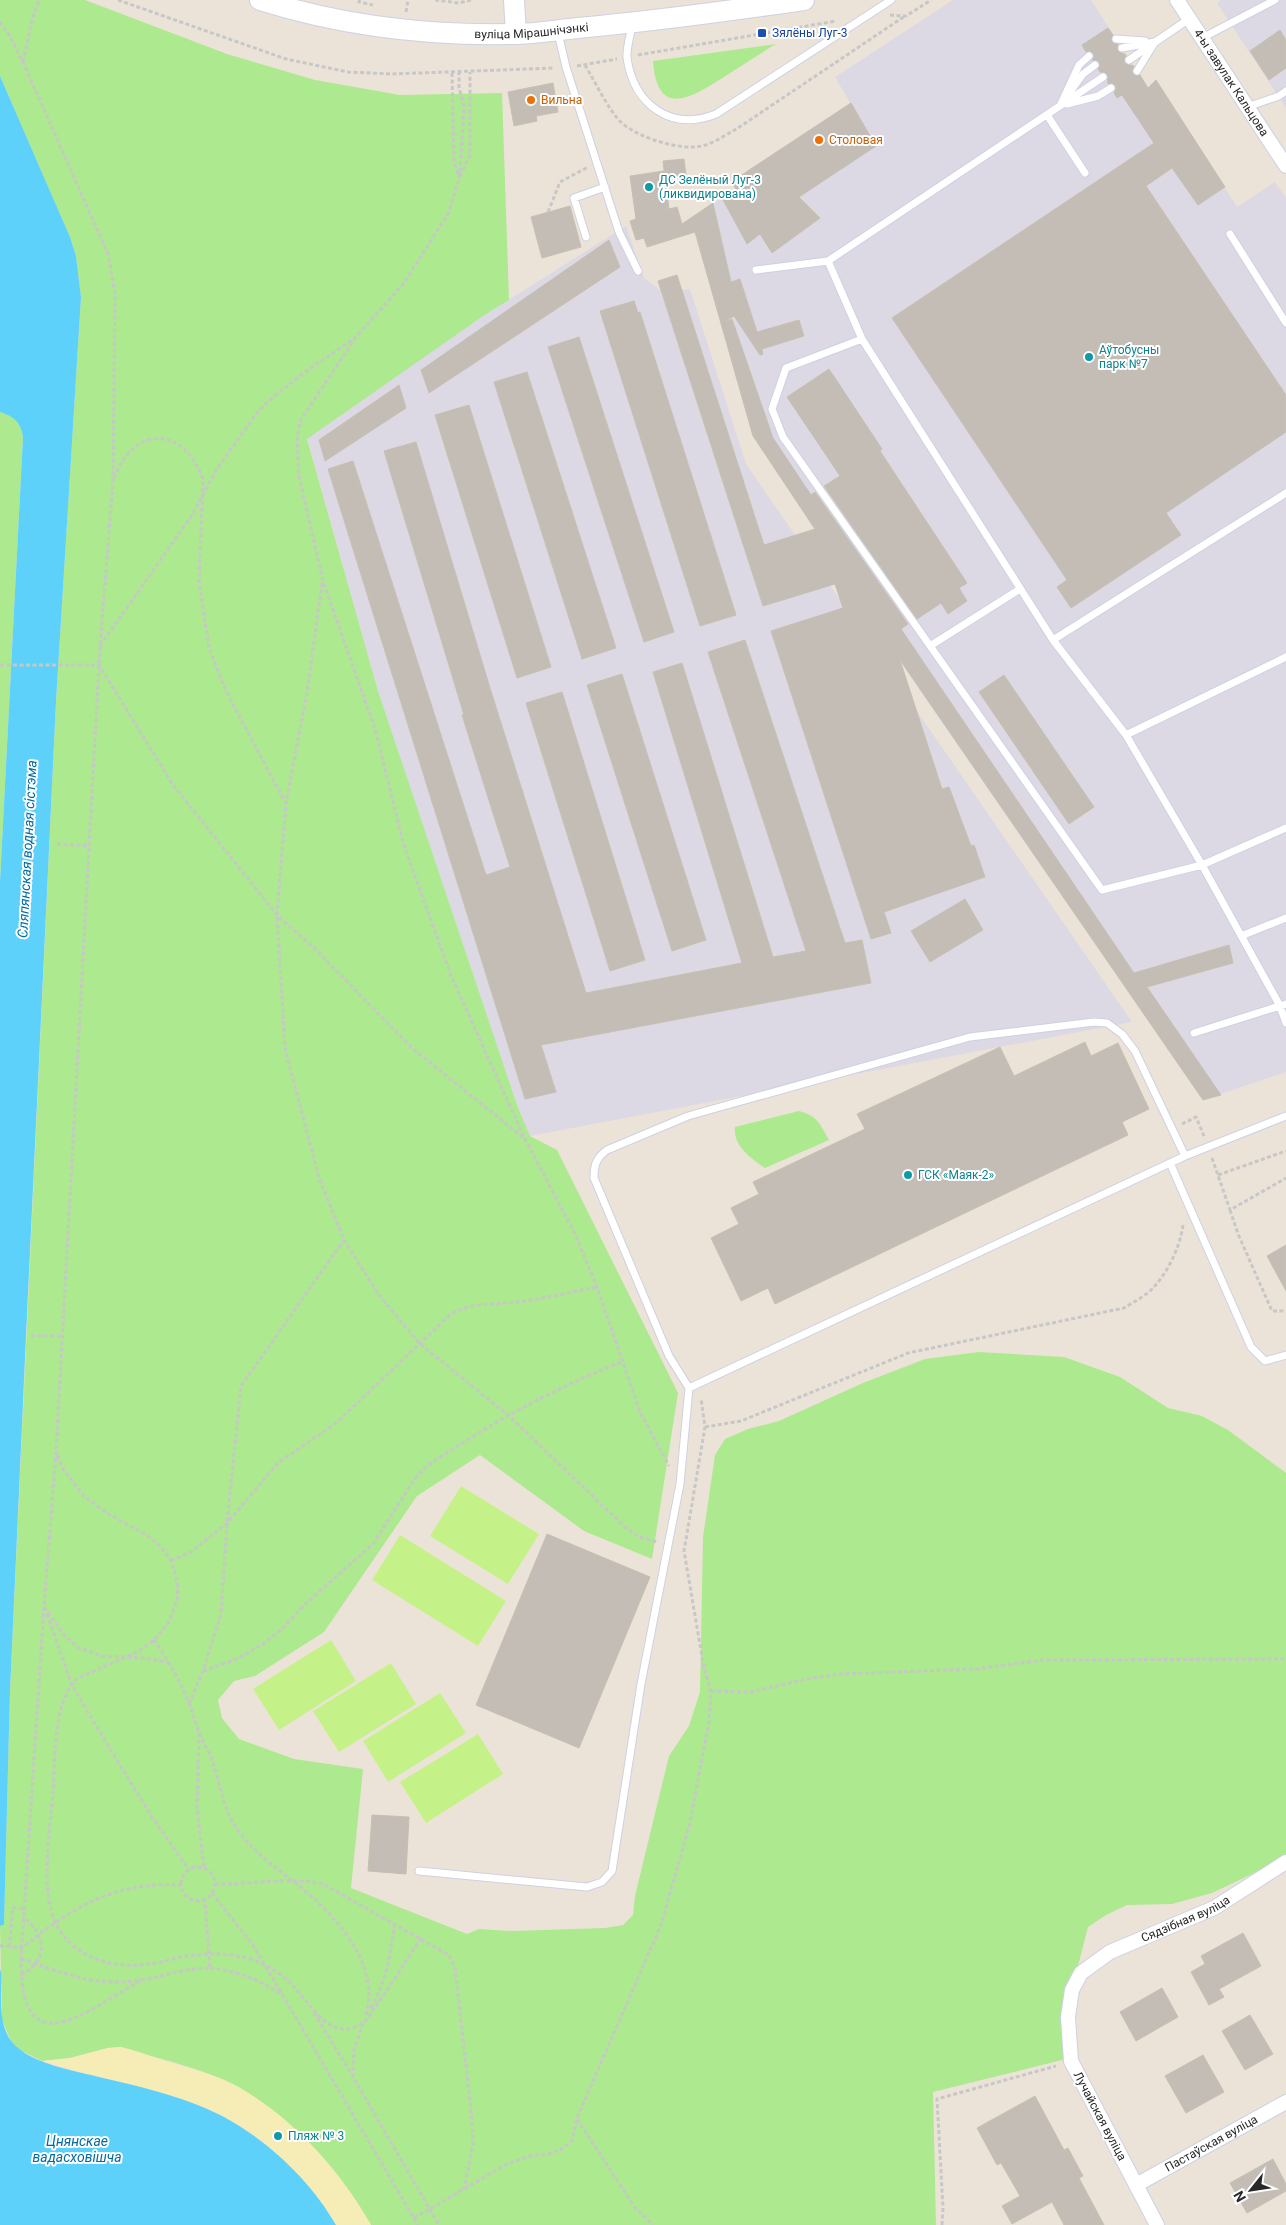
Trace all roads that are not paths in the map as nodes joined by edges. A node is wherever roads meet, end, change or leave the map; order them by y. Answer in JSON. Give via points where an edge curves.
{"nodes":[{"id":1,"x":260,"y":0,"type":"edge"},
{"id":2,"x":514,"y":0,"type":"edge"},
{"id":3,"x":804,"y":0,"type":"edge"},
{"id":4,"x":891,"y":0,"type":"edge"},
{"id":5,"x":1275,"y":0,"type":"edge"},
{"id":6,"x":1179,"y":1,"type":"edge"},
{"id":7,"x":1189,"y":18,"type":"junction"},
{"id":8,"x":632,"y":23,"type":"junction"},
{"id":9,"x":557,"y":30,"type":"junction"},
{"id":10,"x":516,"y":34,"type":"junction"},
{"id":11,"x":1202,"y":38,"type":"junction"},
{"id":12,"x":1116,"y":39,"type":"dead end"},
{"id":13,"x":1155,"y":42,"type":"junction"},
{"id":14,"x":1122,"y":48,"type":"dead end"},
{"id":15,"x":1089,"y":56,"type":"dead end"},
{"id":16,"x":1129,"y":60,"type":"dead end"},
{"id":17,"x":1095,"y":65,"type":"dead end"},
{"id":18,"x":1137,"y":71,"type":"dead end"},
{"id":19,"x":1104,"y":77,"type":"dead end"},
{"id":20,"x":1111,"y":88,"type":"dead end"},
{"id":21,"x":1286,"y":90,"type":"edge"},
{"id":22,"x":1060,"y":106,"type":"junction"},
{"id":23,"x":1247,"y":107,"type":"junction"},
{"id":24,"x":1046,"y":115,"type":"junction"},
{"id":25,"x":1286,"y":166,"type":"edge"},
{"id":26,"x":1086,"y":173,"type":"dead end"},
{"id":27,"x":605,"y":187,"type":"junction"},
{"id":28,"x":1230,"y":234,"type":"dead end"},
{"id":29,"x":586,"y":237,"type":"dead end"},
{"id":30,"x":828,"y":261,"type":"junction"},
{"id":31,"x":638,"y":270,"type":"dead end"},
{"id":32,"x":756,"y":270,"type":"dead end"},
{"id":33,"x":1286,"y":323,"type":"edge"},
{"id":34,"x":862,"y":339,"type":"junction"},
{"id":35,"x":1286,"y":493,"type":"edge"},
{"id":36,"x":1020,"y":589,"type":"junction"},
{"id":37,"x":1053,"y":640,"type":"junction"},
{"id":38,"x":930,"y":646,"type":"junction"},
{"id":39,"x":1286,"y":657,"type":"edge"},
{"id":40,"x":1126,"y":735,"type":"junction"},
{"id":41,"x":1286,"y":828,"type":"edge"},
{"id":42,"x":1202,"y":865,"type":"junction"},
{"id":43,"x":1286,"y":918,"type":"edge"},
{"id":44,"x":1241,"y":936,"type":"junction"},
{"id":45,"x":1283,"y":1005,"type":"edge"},
{"id":46,"x":1286,"y":1024,"type":"edge"},
{"id":47,"x":1194,"y":1033,"type":"dead end"},
{"id":48,"x":1286,"y":1116,"type":"edge"},
{"id":49,"x":1185,"y":1156,"type":"junction"},
{"id":50,"x":1170,"y":1163,"type":"junction"},
{"id":51,"x":1286,"y":1355,"type":"edge"},
{"id":52,"x":689,"y":1388,"type":"junction"},
{"id":53,"x":1286,"y":1862,"type":"edge"},
{"id":54,"x":419,"y":1871,"type":"dead end"},
{"id":55,"x":1081,"y":1973,"type":"joint"},
{"id":56,"x":1286,"y":2102,"type":"edge"},
{"id":57,"x":1136,"y":2185,"type":"junction"},
{"id":58,"x":1157,"y":2225,"type":"edge"}],
"edges":[{"from":1,"to":10,"type":"main road","name":"вуліца Мірашнічэнкі","via":[[327,18],[400,30]]},
{"from":2,"to":10,"type":"main road"},
{"from":3,"to":8,"type":"main road","name":"вуліца Мірашнічэнкі"},
{"from":4,"to":8,"type":"lane","via":[[716,114],[690,121],[666,117],[643,96],[627,57]]},
{"from":5,"to":11,"type":"lane"},
{"from":6,"to":7,"type":"street","name":"4-ы завулак Кальцова"},
{"from":7,"to":11,"type":"street","name":"4-ы завулак Кальцова"},
{"from":7,"to":13,"type":"lane"},
{"from":8,"to":9,"type":"main road","name":"вуліца Мірашнічэнкі"},
{"from":9,"to":10,"type":"main road","name":"вуліца Мірашнічэнкі"},
{"from":9,"to":27,"type":"lane"},
{"from":11,"to":23,"type":"street","name":"4-ы завулак Кальцова"},
{"from":12,"to":13,"type":"lane"},
{"from":13,"to":14,"type":"lane"},
{"from":13,"to":16,"type":"lane"},
{"from":13,"to":18,"type":"lane"},
{"from":15,"to":22,"type":"lane","via":[[1078,65]]},
{"from":17,"to":22,"type":"lane","via":[[1082,74]]},
{"from":19,"to":22,"type":"lane"},
{"from":20,"to":22,"type":"lane","via":[[1098,96]]},
{"from":21,"to":23,"type":"lane","via":[[1279,96]]},
{"from":22,"to":24,"type":"lane"},
{"from":23,"to":25,"type":"street","name":"4-ы завулак Кальцова"},
{"from":24,"to":26,"type":"lane"},
{"from":24,"to":30,"type":"lane"},
{"from":27,"to":29,"type":"lane","via":[[574,198]]},
{"from":27,"to":31,"type":"lane","via":[[619,232]]},
{"from":28,"to":33,"type":"lane"},
{"from":30,"to":32,"type":"lane"},
{"from":30,"to":34,"type":"lane"},
{"from":34,"to":36,"type":"lane"},
{"from":34,"to":38,"type":"lane","via":[[786,368],[772,409],[783,437]]},
{"from":35,"to":37,"type":"lane"},
{"from":36,"to":37,"type":"lane"},
{"from":36,"to":38,"type":"lane"},
{"from":37,"to":40,"type":"lane"},
{"from":38,"to":42,"type":"lane","via":[[1102,890]]},
{"from":39,"to":40,"type":"lane"},
{"from":40,"to":42,"type":"lane"},
{"from":41,"to":42,"type":"lane"},
{"from":42,"to":44,"type":"lane"},
{"from":43,"to":44,"type":"lane"},
{"from":44,"to":45,"type":"lane"},
{"from":45,"to":46,"type":"lane"},
{"from":45,"to":47,"type":"lane"},
{"from":48,"to":49,"type":"lane"},
{"from":49,"to":50,"type":"lane"},
{"from":49,"to":52,"type":"lane","via":[[1135,1051],[1122,1034],[1107,1023],[1094,1022],[970,1037],[688,1116],[607,1150],[594,1166],[594,1178],[669,1356]]},
{"from":50,"to":51,"type":"lane","via":[[1250,1347],[1265,1361]]},
{"from":50,"to":52,"type":"lane"},
{"from":52,"to":54,"type":"lane","via":[[680,1484],[641,1684],[612,1871],[602,1882],[587,1887]]},
{"from":53,"to":55,"type":"street","name":"Сядзібная вуліца","via":[[1214,1908],[1110,1952]]},
{"from":55,"to":57,"type":"street","name":"Лучайская вуліца","via":[[1072,1990],[1068,2016],[1072,2062]]},
{"from":56,"to":57,"type":"street","name":"Пастаўская вуліца"},
{"from":57,"to":58,"type":"street","name":"Лучайская вуліца"}]}
